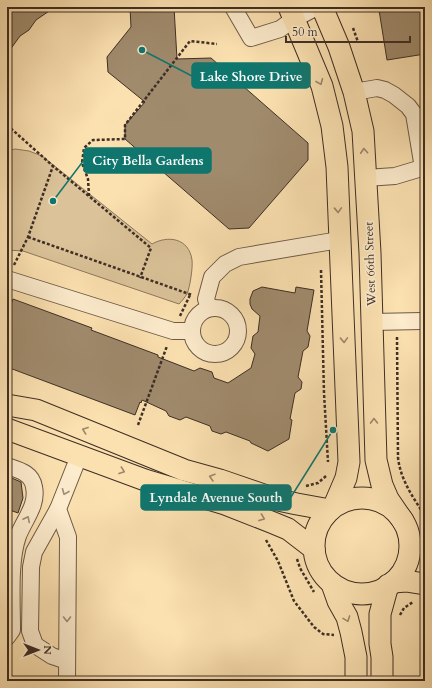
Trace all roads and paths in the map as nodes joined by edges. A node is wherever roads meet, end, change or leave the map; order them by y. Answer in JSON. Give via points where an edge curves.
{"nodes":[{"id":1,"x":233,"y":7,"type":"edge"},
{"id":2,"x":317,"y":7,"type":"edge"},
{"id":3,"x":322,"y":7,"type":"edge"},
{"id":4,"x":292,"y":13,"type":"edge"},
{"id":5,"x":217,"y":44,"type":"dead end"},
{"id":6,"x":354,"y":92,"type":"junction"},
{"id":7,"x":7,"y":125,"type":"edge"},
{"id":8,"x":53,"y":166,"type":"junction"},
{"id":9,"x":424,"y":168,"type":"edge"},
{"id":10,"x":366,"y":178,"type":"junction"},
{"id":11,"x":89,"y":196,"type":"junction"},
{"id":12,"x":28,"y":237,"type":"junction"},
{"id":13,"x":339,"y":240,"type":"junction"},
{"id":14,"x":9,"y":275,"type":"edge"},
{"id":15,"x":140,"y":278,"type":"junction"},
{"id":16,"x":190,"y":294,"type":"junction"},
{"id":17,"x":207,"y":304,"type":"junction"},
{"id":18,"x":422,"y":321,"type":"dead end"},
{"id":19,"x":372,"y":322,"type":"junction"},
{"id":20,"x":173,"y":331,"type":"junction"},
{"id":21,"x":191,"y":331,"type":"junction"},
{"id":22,"x":7,"y":405,"type":"edge"},
{"id":23,"x":138,"y":425,"type":"dead end"},
{"id":24,"x":7,"y":429,"type":"edge"},
{"id":25,"x":79,"y":456,"type":"junction"},
{"id":26,"x":394,"y":459,"type":"dead end"},
{"id":27,"x":160,"y":460,"type":"junction"},
{"id":28,"x":333,"y":462,"type":"dead end"},
{"id":29,"x":7,"y":466,"type":"edge"},
{"id":30,"x":304,"y":486,"type":"dead end"},
{"id":31,"x":332,"y":508,"type":"junction"},
{"id":32,"x":58,"y":509,"type":"junction"},
{"id":33,"x":425,"y":516,"type":"edge"},
{"id":34,"x":405,"y":528,"type":"junction"},
{"id":35,"x":271,"y":540,"type":"dead end"},
{"id":36,"x":305,"y":553,"type":"junction"},
{"id":37,"x":425,"y":555,"type":"edge"},
{"id":38,"x":390,"y":584,"type":"junction"},
{"id":39,"x":324,"y":589,"type":"junction"},
{"id":40,"x":421,"y":592,"type":"edge"},
{"id":41,"x":399,"y":618,"type":"dead end"},
{"id":42,"x":333,"y":629,"type":"dead end"},
{"id":43,"x":7,"y":637,"type":"edge"},
{"id":44,"x":67,"y":661,"type":"junction"},
{"id":45,"x":67,"y":681,"type":"edge"},
{"id":46,"x":356,"y":681,"type":"edge"},
{"id":47,"x":382,"y":681,"type":"edge"}],
"edges":[{"from":1,"to":4,"type":"street","via":[[251,38],[280,29]]},
{"from":2,"to":4,"type":"street"},
{"from":3,"to":6,"type":"main road","name":"West 66th Street","via":[[339,46]]},
{"from":4,"to":13,"type":"main road","one_way":true,"via":[[322,86],[332,126],[337,167]]},
{"from":5,"to":11,"type":"path","via":[[190,42],[125,125],[125,139],[93,140],[84,148],[82,163],[88,179]]},
{"from":6,"to":9,"type":"street","via":[[377,88],[385,90],[408,106],[414,114]]},
{"from":10,"to":6,"type":"main road","name":"West 66th Street","one_way":true,"via":[[363,131]]},
{"from":7,"to":8,"type":"path"},
{"from":8,"to":11,"type":"path"},
{"from":8,"to":12,"type":"path"},
{"from":9,"to":10,"type":"street","via":[[395,176]]},
{"from":10,"to":19,"type":"main road","name":"West 66th Street"},
{"from":11,"to":15,"type":"path","via":[[151,248]]},
{"from":12,"to":14,"type":"path"},
{"from":12,"to":15,"type":"path"},
{"from":13,"to":17,"type":"street","via":[[239,257],[225,264],[212,277]]},
{"from":13,"to":31,"type":"main road","one_way":true,"via":[[349,462],[346,478]]},
{"from":14,"to":20,"type":"street"},
{"from":15,"to":16,"type":"path"},
{"from":16,"to":17,"type":"path"},
{"from":16,"to":20,"type":"path"},
{"from":17,"to":21,"type":"street","via":[[196,317]]},
{"from":17,"to":21,"type":"street","via":[[224,309],[235,319],[238,333],[232,348],[218,354],[202,351],[193,339]]},
{"from":18,"to":19,"type":"street"},
{"from":34,"to":19,"type":"main road","name":"West 66th Street","one_way":true,"via":[[382,485],[376,460]]},
{"from":20,"to":21,"type":"street"},
{"from":20,"to":23,"type":"path"},
{"from":27,"to":22,"type":"main road","one_way":true,"via":[[36,410]]},
{"from":24,"to":25,"type":"main road"},
{"from":25,"to":27,"type":"main road","via":[[99,450]]},
{"from":25,"to":32,"type":"street","one_way":true},
{"from":25,"to":36,"type":"main road","one_way":true,"via":[[145,480],[225,504],[288,529]]},
{"from":26,"to":33,"type":"path","via":[[398,458],[400,471]]},
{"from":31,"to":27,"type":"main road","one_way":true,"via":[[278,500]]},
{"from":28,"to":30,"type":"path","via":[[328,462],[326,476],[318,483]]},
{"from":43,"to":29,"type":"street","one_way":true,"via":[[12,630],[13,555],[34,497],[31,479],[24,472]]},
{"from":31,"to":34,"type":"main road","via":[[348,500],[364,498],[379,501],[392,509]]},
{"from":31,"to":36,"type":"main road","via":[[324,516]]},
{"from":32,"to":44,"type":"street","one_way":true,"via":[[68,537]]},
{"from":32,"to":44,"type":"street","via":[[34,552],[31,567],[30,631],[35,645],[52,656]]},
{"from":34,"to":37,"type":"main road"},
{"from":34,"to":38,"type":"main road","via":[[409,548],[407,560],[402,572]]},
{"from":35,"to":42,"type":"path","via":[[264,538],[278,561],[294,601],[314,627],[324,634],[335,635]]},
{"from":36,"to":39,"type":"main road","via":[[317,562],[323,574]]},
{"from":36,"to":39,"type":"path","via":[[300,568]]},
{"from":38,"to":39,"type":"main road","via":[[370,593],[360,594],[341,589]]},
{"from":38,"to":40,"type":"main road","via":[[406,581]]},
{"from":38,"to":47,"type":"main road","via":[[380,614]]},
{"from":39,"to":46,"type":"main road","one_way":true,"via":[[338,601],[347,618],[356,657]]},
{"from":40,"to":41,"type":"path","via":[[404,608]]},
{"from":44,"to":45,"type":"street"}]}
